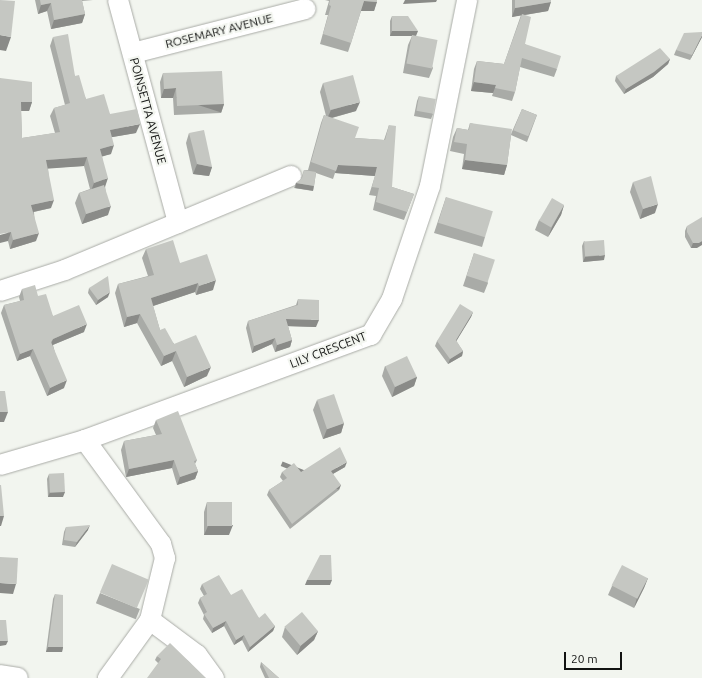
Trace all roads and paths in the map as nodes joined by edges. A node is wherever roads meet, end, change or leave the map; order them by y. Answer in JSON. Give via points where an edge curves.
{"nodes":[{"id":1,"x":118,"y":0,"type":"edge"},
{"id":2,"x":467,"y":0,"type":"edge"},
{"id":3,"x":305,"y":9,"type":"dead end"},
{"id":4,"x":133,"y":52,"type":"junction"},
{"id":5,"x":291,"y":176,"type":"dead end"},
{"id":6,"x":178,"y":223,"type":"junction"},
{"id":7,"x":0,"y":291,"type":"edge"},
{"id":8,"x":86,"y":440,"type":"junction"},
{"id":9,"x":0,"y":465,"type":"edge"},
{"id":10,"x":150,"y":620,"type":"junction"},
{"id":11,"x":0,"y":675,"type":"edge"},
{"id":12,"x":18,"y":678,"type":"edge"},
{"id":13,"x":108,"y":678,"type":"edge"},
{"id":14,"x":214,"y":678,"type":"edge"}],
"edges":[{"from":1,"to":4,"type":"street","name":"POINSETTA AVENUE"},
{"from":2,"to":8,"type":"street","name":"LILY CRESCENT","via":[[430,186],[392,300],[371,335]]},
{"from":3,"to":4,"type":"street","name":"ROSEMARY AVENUE"},
{"from":4,"to":6,"type":"street","name":"POINSETTA AVENUE"},
{"from":5,"to":6,"type":"street"},
{"from":6,"to":7,"type":"street","via":[[65,270]]},
{"from":8,"to":9,"type":"street","name":"LILY CRESCENT"},
{"from":8,"to":10,"type":"street","via":[[162,544],[165,558]]},
{"from":10,"to":13,"type":"street"},
{"from":10,"to":14,"type":"street","via":[[197,655]]},
{"from":11,"to":12,"type":"street"}]}
